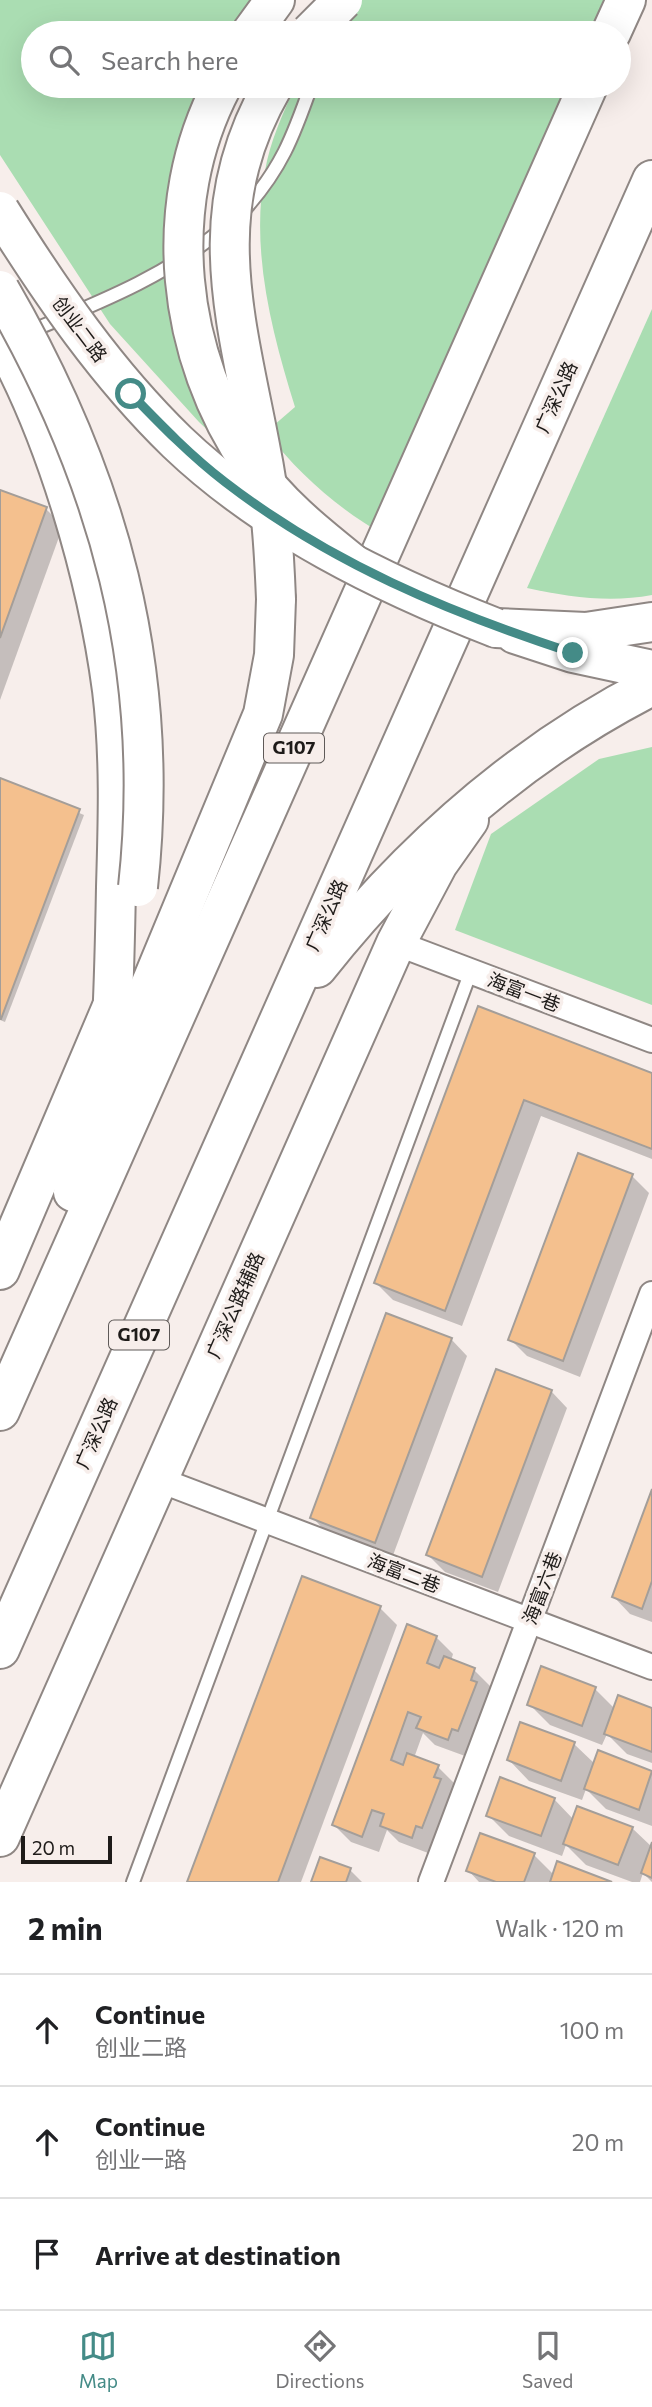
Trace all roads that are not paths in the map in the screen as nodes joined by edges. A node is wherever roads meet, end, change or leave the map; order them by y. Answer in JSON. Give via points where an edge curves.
{"nodes":[{"id":1,"x":275,"y":0,"type":"edge"},
{"id":2,"x":330,"y":0,"type":"edge"},
{"id":3,"x":343,"y":0,"type":"edge"},
{"id":4,"x":626,"y":0,"type":"edge"},
{"id":5,"x":260,"y":21,"type":"edge"},
{"id":6,"x":322,"y":21,"type":"edge"},
{"id":7,"x":326,"y":21,"type":"edge"},
{"id":8,"x":616,"y":21,"type":"edge"},
{"id":9,"x":217,"y":98,"type":"edge"},
{"id":10,"x":266,"y":98,"type":"edge"},
{"id":11,"x":306,"y":98,"type":"edge"},
{"id":12,"x":582,"y":98,"type":"edge"},
{"id":13,"x":652,"y":180,"type":"edge"},
{"id":14,"x":0,"y":211,"type":"edge"},
{"id":15,"x":0,"y":290,"type":"edge"},
{"id":16,"x":1,"y":341,"type":"edge"},
{"id":17,"x":352,"y":563,"type":"junction"},
{"id":18,"x":652,"y":622,"type":"edge"},
{"id":19,"x":496,"y":628,"type":"junction"},
{"id":20,"x":652,"y":670,"type":"edge"},
{"id":21,"x":652,"y":686,"type":"edge"},
{"id":22,"x":495,"y":786,"type":"junction"},
{"id":23,"x":396,"y":943,"type":"junction"},
{"id":24,"x":471,"y":971,"type":"junction"},
{"id":25,"x":114,"y":1004,"type":"junction"},
{"id":26,"x":278,"y":1021,"type":"junction"},
{"id":27,"x":652,"y":1040,"type":"edge"},
{"id":28,"x":108,"y":1087,"type":"junction"},
{"id":29,"x":0,"y":1270,"type":"edge"},
{"id":30,"x":652,"y":1294,"type":"edge"},
{"id":31,"x":0,"y":1409,"type":"edge"},
{"id":32,"x":157,"y":1479,"type":"junction"},
{"id":33,"x":267,"y":1521,"type":"junction"},
{"id":34,"x":530,"y":1620,"type":"junction"},
{"id":35,"x":0,"y":1649,"type":"edge"},
{"id":36,"x":652,"y":1667,"type":"edge"},
{"id":37,"x":0,"y":1837,"type":"edge"},
{"id":38,"x":133,"y":1882,"type":"edge"},
{"id":39,"x":431,"y":1882,"type":"edge"}],
"edges":[{"from":1,"to":5,"type":"main road"},
{"from":2,"to":7,"type":"lane"},
{"from":3,"to":6,"type":"main road","bridge":true},
{"from":4,"to":8,"type":"main road"},
{"from":9,"to":17,"type":"main road","bridge":true,"via":[[199,138],[185,205],[183,274],[194,342],[218,408],[253,467],[298,520]]},
{"from":10,"to":28,"type":"main road","bridge":true,"via":[[244,145],[232,193],[228,245],[240,346],[269,499],[276,598],[274,655],[263,714]]},
{"from":11,"to":16,"type":"lane","via":[[281,161],[247,206],[210,240],[149,279]]},
{"from":12,"to":31,"type":"main road","number":"G107"},
{"from":13,"to":26,"type":"main road","name":"广深公路","number":"G107"},
{"from":14,"to":17,"type":"main road","name":"创业二路","bridge":true,"via":[[94,349],[178,443],[235,489]]},
{"from":15,"to":25,"type":"main road","bridge":true,"via":[[45,371],[95,490],[123,590],[141,696],[143,843]]},
{"from":16,"to":25,"type":"main road","via":[[26,384],[65,492],[100,624],[112,690],[118,827]]},
{"from":17,"to":19,"type":"main road","name":"创业二路","bridge":true,"via":[[423,599]]},
{"from":18,"to":19,"type":"main road","via":[[586,632]]},
{"from":19,"to":20,"type":"main road","name":"创业二路","via":[[573,653]]},
{"from":21,"to":22,"type":"main road","via":[[581,724]]},
{"from":22,"to":23,"type":"main road","name":"广深公路辅路","via":[[438,864]]},
{"from":22,"to":26,"type":"main road","via":[[376,898]]},
{"from":23,"to":24,"type":"street","name":"海富一巷"},
{"from":23,"to":32,"type":"main road","name":"广深公路辅路"},
{"from":24,"to":27,"type":"street","name":"海富一巷"},
{"from":24,"to":33,"type":"lane"},
{"from":25,"to":28,"type":"main road"},
{"from":25,"to":29,"type":"main road"},
{"from":26,"to":35,"type":"main road","name":"广深公路","number":"G107"},
{"from":28,"to":31,"type":"main road"},
{"from":30,"to":34,"type":"street","name":"海富六巷"},
{"from":32,"to":33,"type":"street","name":"海富二巷"},
{"from":32,"to":37,"type":"main road","name":"广深公路辅路"},
{"from":33,"to":34,"type":"street","name":"海富二巷"},
{"from":33,"to":38,"type":"lane"},
{"from":34,"to":36,"type":"street","name":"海富二巷"},
{"from":34,"to":39,"type":"street","name":"海富六巷"}]}
